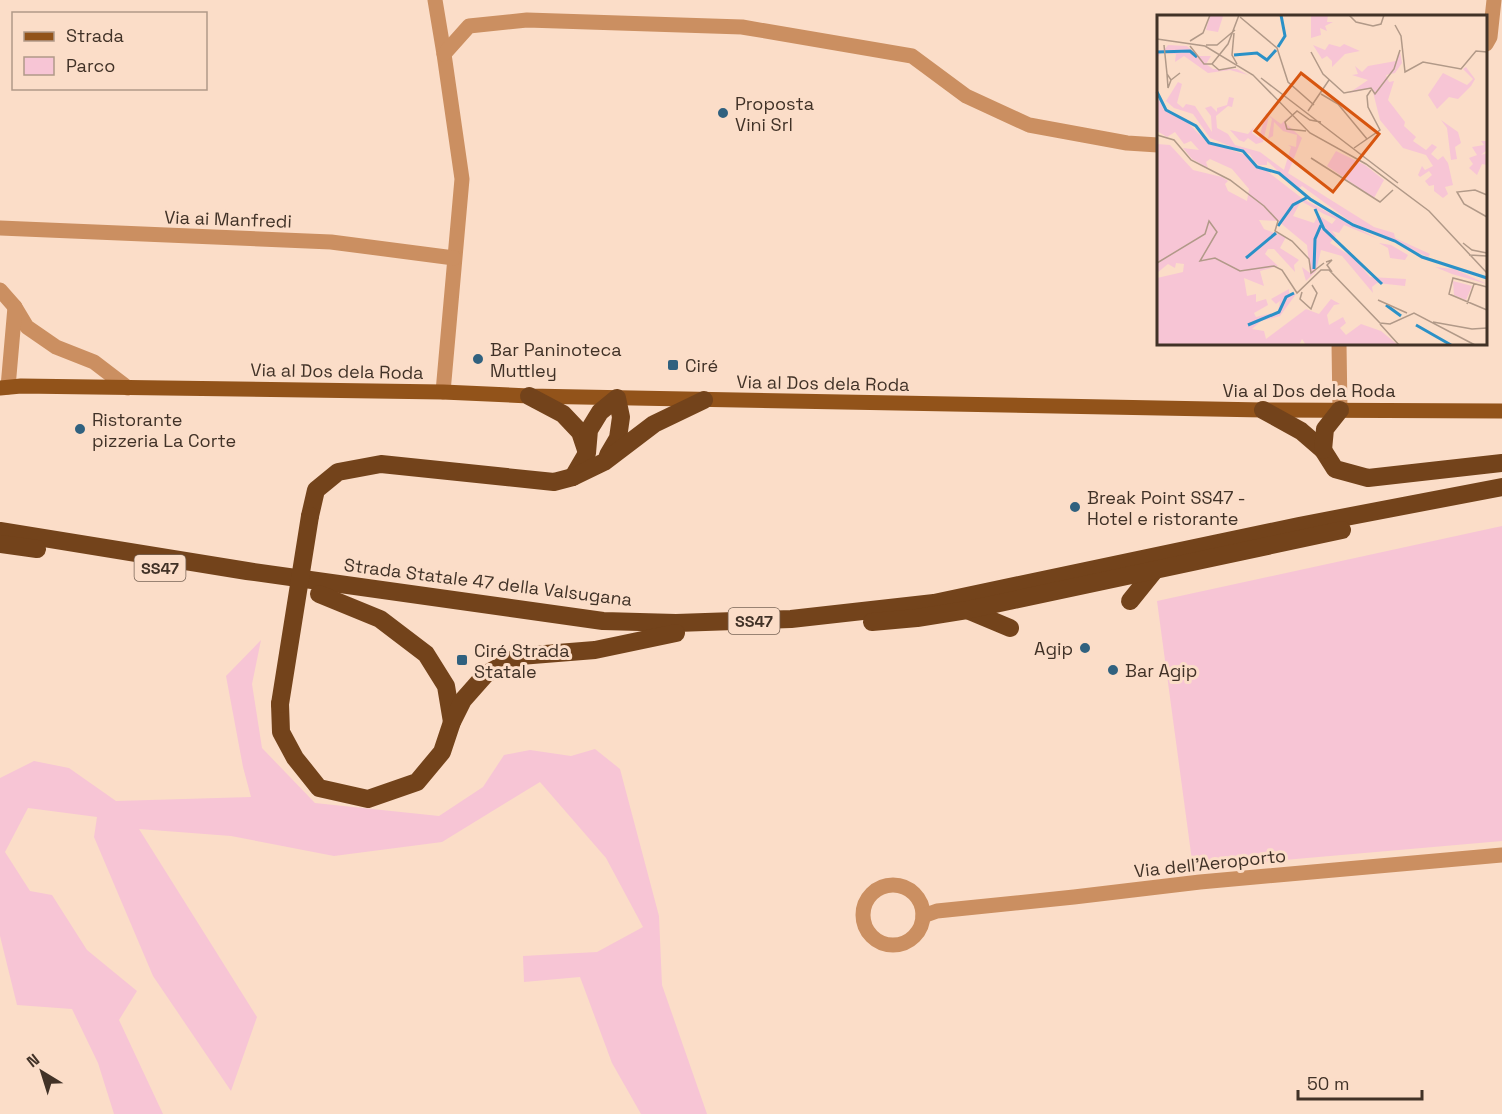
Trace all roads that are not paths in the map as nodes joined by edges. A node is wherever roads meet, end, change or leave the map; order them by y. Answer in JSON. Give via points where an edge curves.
{"nodes":[{"id":1,"x":435,"y":0,"type":"edge"},
{"id":2,"x":1494,"y":0,"type":"edge"},
{"id":3,"x":1487,"y":41,"type":"edge"},
{"id":4,"x":444,"y":54,"type":"junction"},
{"id":5,"x":1157,"y":145,"type":"edge"},
{"id":6,"x":0,"y":228,"type":"edge"},
{"id":7,"x":454,"y":258,"type":"junction"},
{"id":8,"x":0,"y":290,"type":"edge"},
{"id":9,"x":15,"y":307,"type":"junction"},
{"id":10,"x":1339,"y":345,"type":"edge"},
{"id":11,"x":4,"y":387,"type":"edge"},
{"id":12,"x":128,"y":388,"type":"junction"},
{"id":13,"x":443,"y":392,"type":"junction"},
{"id":14,"x":529,"y":396,"type":"junction"},
{"id":15,"x":617,"y":398,"type":"junction"},
{"id":16,"x":704,"y":400,"type":"junction"},
{"id":17,"x":1263,"y":410,"type":"junction"},
{"id":18,"x":1340,"y":410,"type":"junction"},
{"id":19,"x":1502,"y":411,"type":"edge"},
{"id":20,"x":1323,"y":450,"type":"junction"},
{"id":21,"x":587,"y":453,"type":"junction"},
{"id":22,"x":604,"y":462,"type":"junction"},
{"id":23,"x":1502,"y":463,"type":"edge"},
{"id":24,"x":573,"y":477,"type":"junction"},
{"id":25,"x":1502,"y":487,"type":"edge"},
{"id":26,"x":1502,"y":496,"type":"edge"},
{"id":27,"x":0,"y":531,"type":"edge"},
{"id":28,"x":0,"y":544,"type":"edge"},
{"id":29,"x":1155,"y":570,"type":"junction"},
{"id":30,"x":319,"y":594,"type":"junction"},
{"id":31,"x":1131,"y":601,"type":"dead end"},
{"id":32,"x":967,"y":610,"type":"junction"},
{"id":33,"x":1010,"y":628,"type":"dead end"},
{"id":34,"x":676,"y":633,"type":"junction"},
{"id":35,"x":452,"y":722,"type":"junction"},
{"id":36,"x":1502,"y":855,"type":"edge"},
{"id":37,"x":923,"y":916,"type":"junction"}],
"edges":[{"from":1,"to":4,"type":"street"},
{"from":2,"to":3,"type":"street"},
{"from":4,"to":5,"type":"street","via":[[470,26],[527,20],[742,27],[912,56],[966,96],[1029,125]]},
{"from":4,"to":7,"type":"street","via":[[462,179]]},
{"from":6,"to":7,"type":"street","name":"Via ai Manfredi","via":[[331,242]]},
{"from":7,"to":13,"type":"street"},
{"from":8,"to":9,"type":"street"},
{"from":9,"to":11,"type":"street"},
{"from":9,"to":12,"type":"street","via":[[27,327],[56,347],[94,362]]},
{"from":10,"to":18,"type":"street"},
{"from":11,"to":12,"type":"main road","name":"Via al Dos dela Roda"},
{"from":12,"to":13,"type":"main road","name":"Via al Dos dela Roda"},
{"from":13,"to":14,"type":"main road","name":"Via al Dos dela Roda"},
{"from":14,"to":15,"type":"main road","name":"Via al Dos dela Roda"},
{"from":14,"to":21,"type":"highway","via":[[563,414],[580,432]]},
{"from":15,"to":16,"type":"main road","name":"Via al Dos dela Roda"},
{"from":15,"to":21,"type":"highway","via":[[600,411],[589,430]]},
{"from":15,"to":22,"type":"highway","via":[[621,417],[618,438]]},
{"from":16,"to":17,"type":"main road","name":"Via al Dos dela Roda"},
{"from":16,"to":22,"type":"highway","via":[[654,424]]},
{"from":17,"to":18,"type":"main road","name":"Via al Dos dela Roda"},
{"from":17,"to":20,"type":"highway","via":[[1300,431]]},
{"from":18,"to":19,"type":"main road","name":"Via al Dos dela Roda"},
{"from":18,"to":20,"type":"highway","via":[[1325,429]]},
{"from":20,"to":23,"type":"highway","via":[[1335,469],[1368,478]]},
{"from":21,"to":24,"type":"highway"},
{"from":22,"to":24,"type":"highway"},
{"from":24,"to":35,"type":"highway","bridge":true,"via":[[554,482],[381,464],[338,472],[316,490],[280,704],[280,732],[295,758],[320,788],[368,799],[417,782],[442,752]]},
{"from":25,"to":27,"type":"highway","name":"Strada Statale 47 della Valsugana","number":"SS47","via":[[1299,525],[934,603],[791,619],[676,623],[580,618]]},
{"from":26,"to":29,"type":"highway","name":"Strada Statale 47 della Valsugana","number":"SS47"},
{"from":28,"to":30,"type":"highway","name":"Strada Statale 47 della Valsugana","number":"SS47"},
{"from":29,"to":31,"type":"highway"},
{"from":29,"to":32,"type":"highway","name":"Strada Statale 47 della Valsugana","number":"SS47"},
{"from":30,"to":34,"type":"highway","name":"Strada Statale 47 della Valsugana","number":"SS47"},
{"from":30,"to":35,"type":"highway","via":[[380,619],[426,654],[446,686]]},
{"from":32,"to":33,"type":"highway"},
{"from":32,"to":34,"type":"highway","name":"Strada Statale 47 della Valsugana","number":"SS47","via":[[789,630]]},
{"from":34,"to":35,"type":"highway","via":[[595,650],[520,656],[486,674],[463,700]]},
{"from":36,"to":37,"type":"street","name":"Via dell'Aeroporto","via":[[1200,882],[937,911]]},
{"from":37,"to":37,"type":"street","via":[[917,897],[909,890],[890,885],[871,894],[863,912],[867,931],[891,945],[917,934]]}]}
